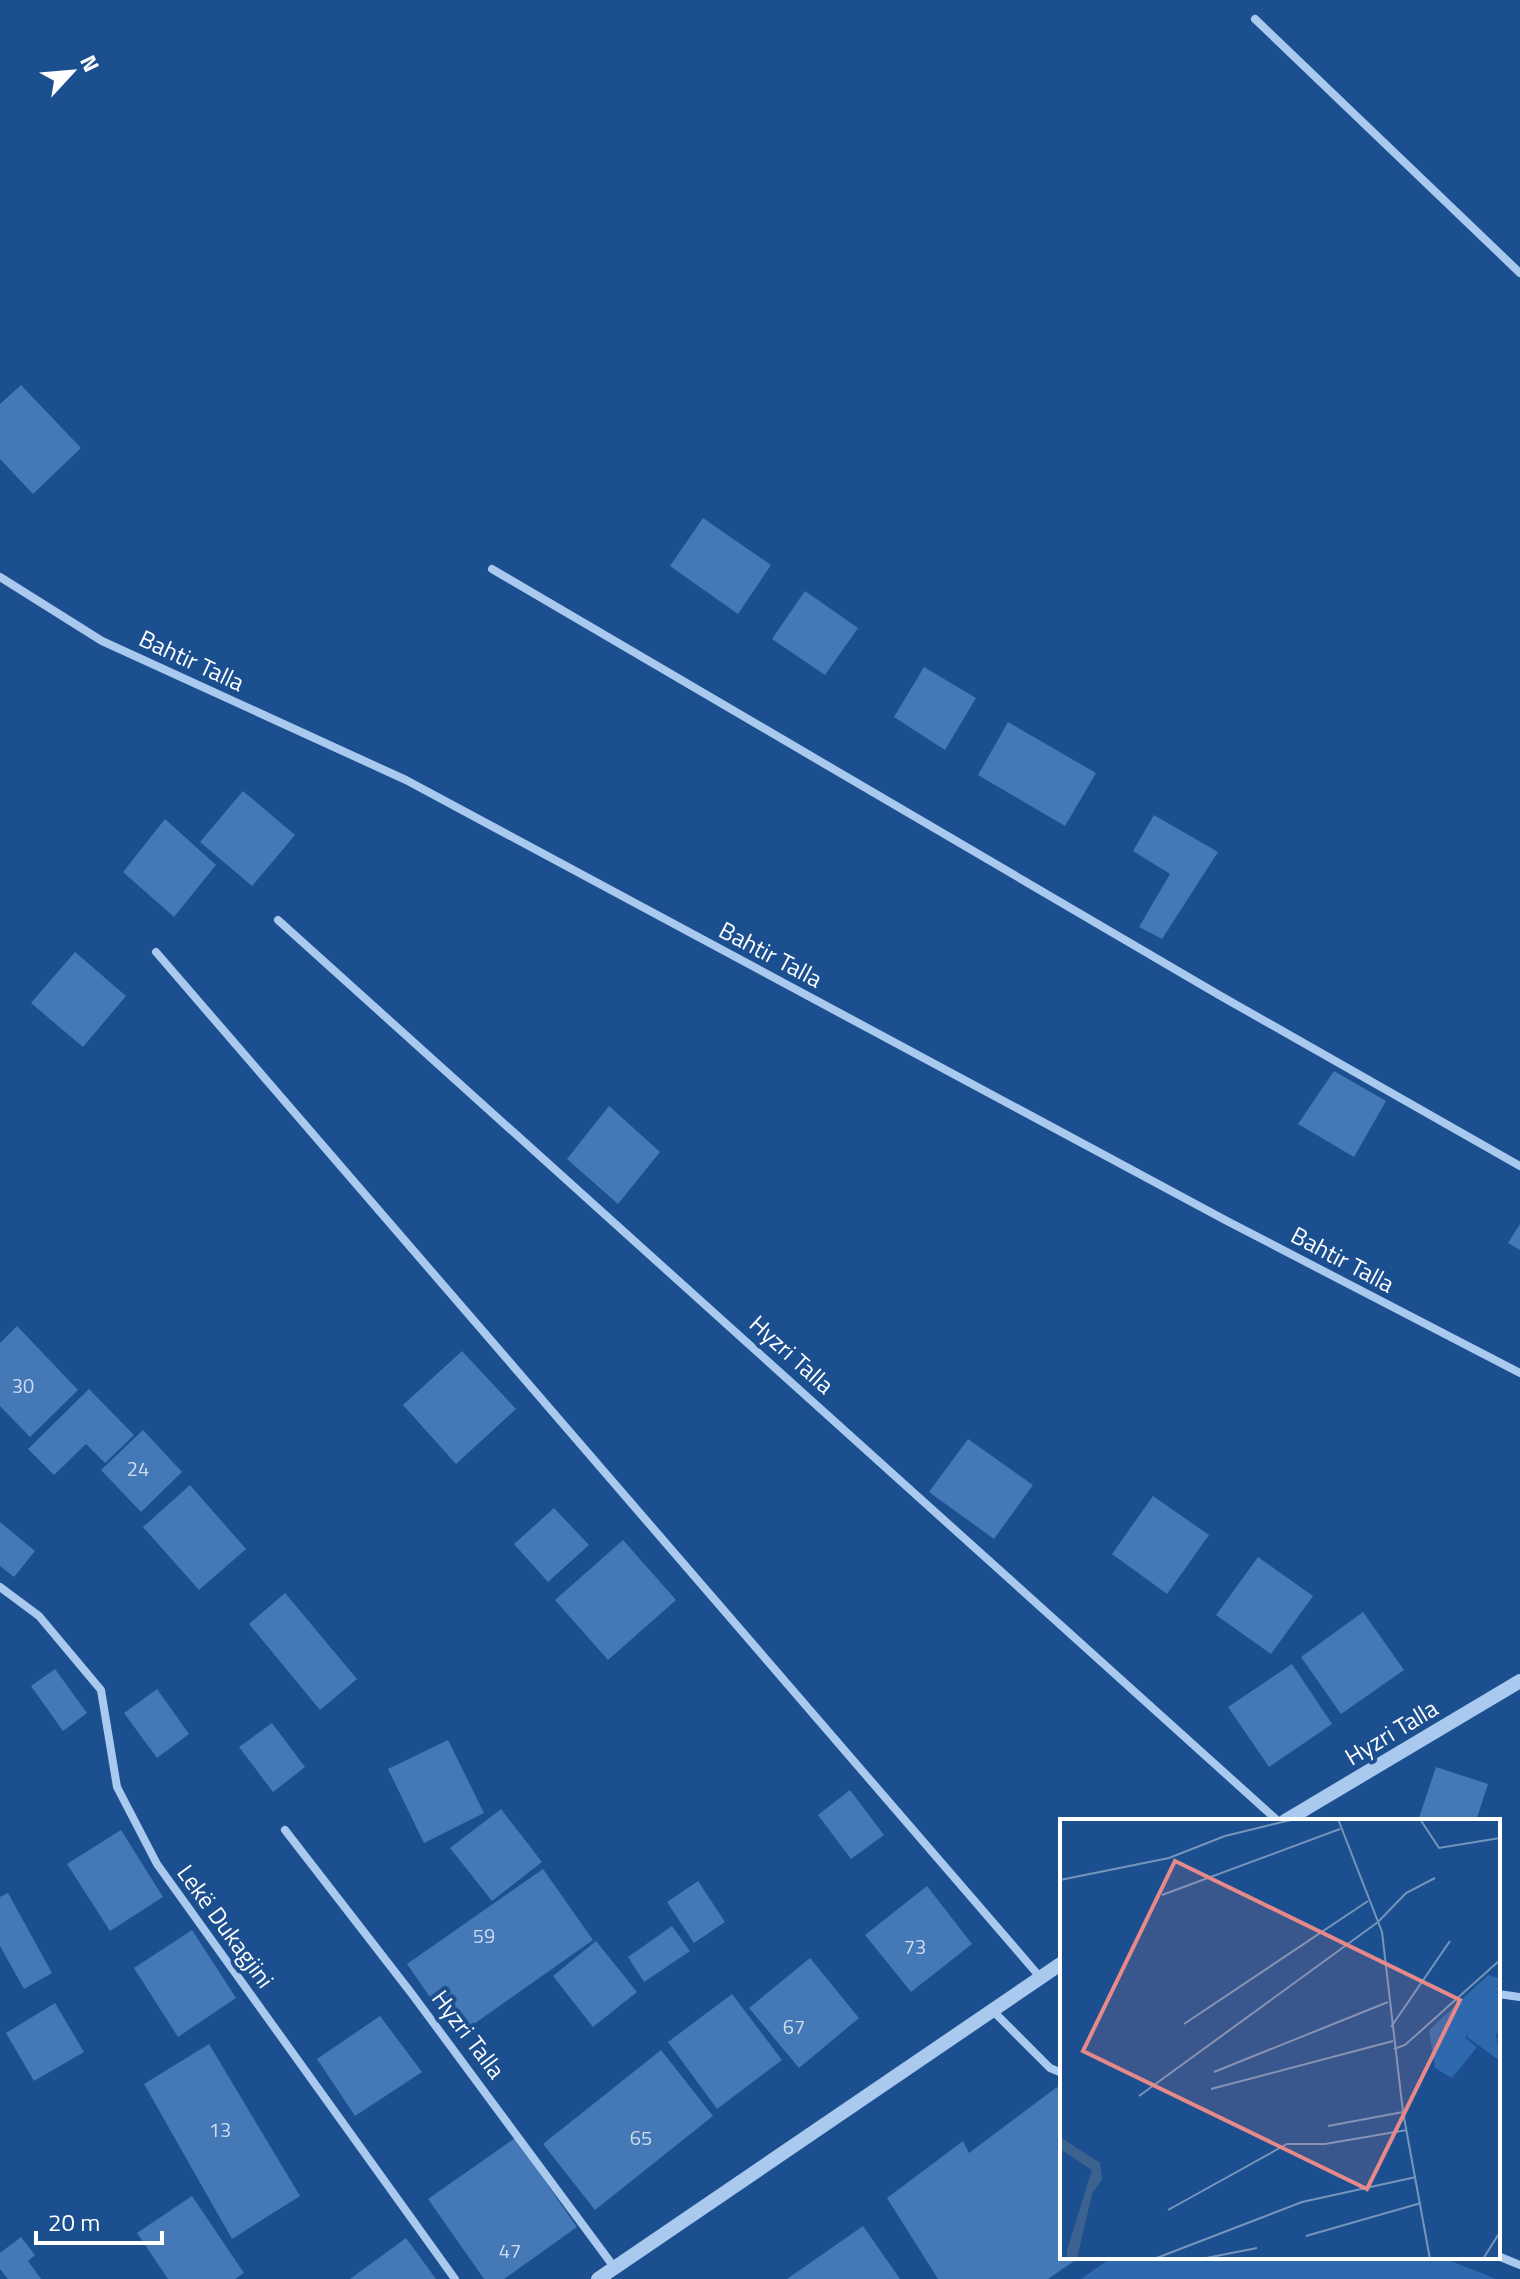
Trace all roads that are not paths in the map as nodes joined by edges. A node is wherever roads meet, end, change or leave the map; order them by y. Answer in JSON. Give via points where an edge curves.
{"nodes":[{"id":1,"x":1255,"y":19,"type":"dead end"},
{"id":2,"x":1520,"y":273,"type":"edge"},
{"id":3,"x":492,"y":569,"type":"dead end"},
{"id":4,"x":0,"y":577,"type":"edge"},
{"id":5,"x":278,"y":920,"type":"dead end"},
{"id":6,"x":156,"y":952,"type":"dead end"},
{"id":7,"x":1520,"y":1166,"type":"edge"},
{"id":8,"x":1520,"y":1373,"type":"edge"},
{"id":9,"x":0,"y":1587,"type":"edge"},
{"id":10,"x":1520,"y":1681,"type":"edge"},
{"id":11,"x":1276,"y":1819,"type":"edge"},
{"id":12,"x":1288,"y":1819,"type":"edge"},
{"id":13,"x":285,"y":1830,"type":"dead end"},
{"id":14,"x":1060,"y":1964,"type":"edge"},
{"id":15,"x":1040,"y":1977,"type":"junction"},
{"id":16,"x":1500,"y":1994,"type":"edge"},
{"id":17,"x":1520,"y":1997,"type":"edge"},
{"id":18,"x":992,"y":2010,"type":"junction"},
{"id":19,"x":1060,"y":2072,"type":"edge"},
{"id":20,"x":1500,"y":2257,"type":"edge"},
{"id":21,"x":1520,"y":2265,"type":"edge"},
{"id":22,"x":614,"y":2267,"type":"junction"},
{"id":23,"x":455,"y":2279,"type":"edge"},
{"id":24,"x":598,"y":2279,"type":"edge"}],
"edges":[{"from":1,"to":2,"type":"street"},
{"from":3,"to":7,"type":"street"},
{"from":4,"to":8,"type":"street","name":"Bahtir Talla","via":[[102,641],[406,780]]},
{"from":5,"to":11,"type":"street","name":"Hyzri Talla"},
{"from":6,"to":15,"type":"street"},
{"from":9,"to":23,"type":"street","name":"Lekë Dukagjini","via":[[39,1616],[101,1690],[117,1787],[157,1864]]},
{"from":10,"to":12,"type":"street","name":"Hyzri Talla"},
{"from":13,"to":22,"type":"street","name":"Hyzri Talla"},
{"from":14,"to":15,"type":"street"},
{"from":15,"to":18,"type":"street"},
{"from":16,"to":17,"type":"street"},
{"from":18,"to":19,"type":"street"},
{"from":18,"to":22,"type":"street"},
{"from":20,"to":21,"type":"street"},
{"from":22,"to":24,"type":"street"}]}
